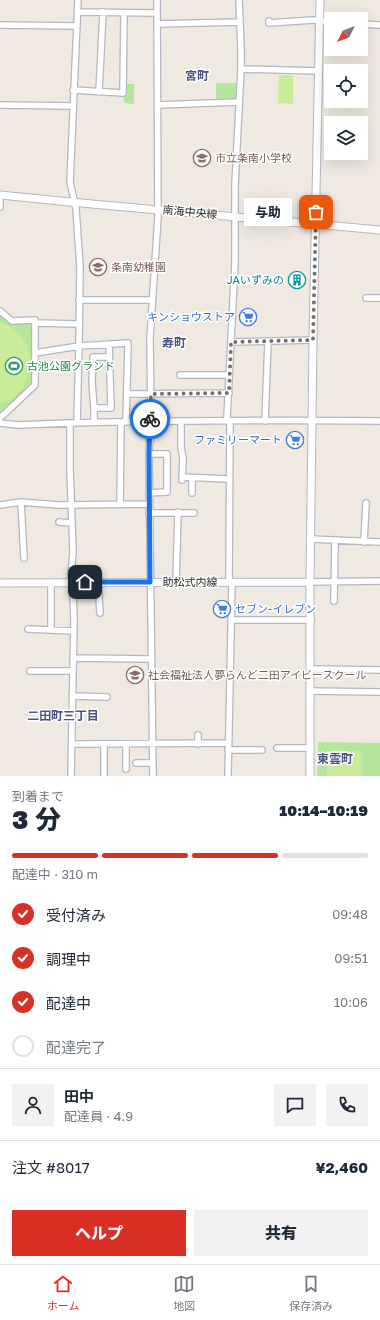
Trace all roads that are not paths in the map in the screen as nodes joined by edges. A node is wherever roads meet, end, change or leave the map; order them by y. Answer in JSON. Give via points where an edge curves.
{"nodes":[{"id":1,"x":78,"y":0,"type":"edge"},
{"id":2,"x":157,"y":0,"type":"edge"},
{"id":3,"x":239,"y":0,"type":"edge"},
{"id":4,"x":320,"y":0,"type":"edge"},
{"id":5,"x":78,"y":12,"type":"junction"},
{"id":6,"x":103,"y":12,"type":"junction"},
{"id":7,"x":124,"y":13,"type":"junction"},
{"id":8,"x":157,"y":13,"type":"junction"},
{"id":9,"x":319,"y":20,"type":"junction"},
{"id":10,"x":269,"y":21,"type":"dead end"},
{"id":11,"x":324,"y":21,"type":"edge"},
{"id":12,"x":240,"y":22,"type":"junction"},
{"id":13,"x":157,"y":24,"type":"junction"},
{"id":14,"x":368,"y":24,"type":"edge"},
{"id":15,"x":0,"y":25,"type":"edge"},
{"id":16,"x":380,"y":25,"type":"edge"},
{"id":17,"x":77,"y":26,"type":"junction"},
{"id":18,"x":241,"y":69,"type":"junction"},
{"id":19,"x":318,"y":72,"type":"junction"},
{"id":20,"x":74,"y":90,"type":"junction"},
{"id":21,"x":99,"y":92,"type":"junction"},
{"id":22,"x":239,"y":102,"type":"junction"},
{"id":23,"x":0,"y":105,"type":"edge"},
{"id":24,"x":158,"y":105,"type":"junction"},
{"id":25,"x":73,"y":106,"type":"junction"},
{"id":26,"x":0,"y":195,"type":"edge"},
{"id":27,"x":0,"y":201,"type":"edge"},
{"id":28,"x":75,"y":203,"type":"junction"},
{"id":29,"x":0,"y":207,"type":"edge"},
{"id":30,"x":157,"y":209,"type":"junction"},
{"id":31,"x":235,"y":216,"type":"junction"},
{"id":32,"x":316,"y":224,"type":"junction"},
{"id":33,"x":380,"y":230,"type":"edge"},
{"id":34,"x":366,"y":298,"type":"dead end"},
{"id":35,"x":380,"y":298,"type":"edge"},
{"id":36,"x":79,"y":300,"type":"junction"},
{"id":37,"x":152,"y":300,"type":"junction"},
{"id":38,"x":0,"y":311,"type":"edge"},
{"id":39,"x":35,"y":324,"type":"junction"},
{"id":40,"x":79,"y":324,"type":"junction"},
{"id":41,"x":313,"y":340,"type":"junction"},
{"id":42,"x":268,"y":341,"type":"junction"},
{"id":43,"x":231,"y":342,"type":"junction"},
{"id":44,"x":109,"y":344,"type":"junction"},
{"id":45,"x":79,"y":346,"type":"junction"},
{"id":46,"x":36,"y":353,"type":"junction"},
{"id":47,"x":109,"y":357,"type":"junction"},
{"id":48,"x":180,"y":375,"type":"dead end"},
{"id":49,"x":229,"y":375,"type":"junction"},
{"id":50,"x":229,"y":393,"type":"junction"},
{"id":51,"x":127,"y":394,"type":"junction"},
{"id":52,"x":151,"y":394,"type":"junction"},
{"id":53,"x":94,"y":408,"type":"junction"},
{"id":54,"x":0,"y":418,"type":"edge"},
{"id":55,"x":312,"y":420,"type":"junction"},
{"id":56,"x":150,"y":421,"type":"junction"},
{"id":57,"x":181,"y":421,"type":"junction"},
{"id":58,"x":228,"y":421,"type":"junction"},
{"id":59,"x":265,"y":421,"type":"junction"},
{"id":60,"x":380,"y":421,"type":"edge"},
{"id":61,"x":94,"y":422,"type":"junction"},
{"id":62,"x":123,"y":422,"type":"junction"},
{"id":63,"x":0,"y":423,"type":"edge"},
{"id":64,"x":73,"y":423,"type":"junction"},
{"id":65,"x":149,"y":454,"type":"junction"},
{"id":66,"x":192,"y":478,"type":"junction"},
{"id":67,"x":229,"y":479,"type":"junction"},
{"id":68,"x":149,"y":492,"type":"junction"},
{"id":69,"x":192,"y":492,"type":"dead end"},
{"id":70,"x":21,"y":502,"type":"junction"},
{"id":71,"x":366,"y":503,"type":"dead end"},
{"id":72,"x":120,"y":504,"type":"junction"},
{"id":73,"x":149,"y":504,"type":"junction"},
{"id":74,"x":0,"y":505,"type":"edge"},
{"id":75,"x":72,"y":505,"type":"junction"},
{"id":76,"x":178,"y":512,"type":"junction"},
{"id":77,"x":149,"y":513,"type":"junction"},
{"id":78,"x":194,"y":513,"type":"dead end"},
{"id":79,"x":59,"y":522,"type":"dead end"},
{"id":80,"x":72,"y":522,"type":"junction"},
{"id":81,"x":311,"y":539,"type":"junction"},
{"id":82,"x":335,"y":540,"type":"junction"},
{"id":83,"x":364,"y":542,"type":"junction"},
{"id":84,"x":380,"y":542,"type":"edge"},
{"id":85,"x":24,"y":558,"type":"dead end"},
{"id":86,"x":334,"y":581,"type":"junction"},
{"id":87,"x":380,"y":581,"type":"edge"},
{"id":88,"x":72,"y":582,"type":"junction"},
{"id":89,"x":98,"y":582,"type":"junction"},
{"id":90,"x":150,"y":582,"type":"junction"},
{"id":91,"x":176,"y":582,"type":"junction"},
{"id":92,"x":230,"y":582,"type":"junction"},
{"id":93,"x":310,"y":582,"type":"junction"},
{"id":94,"x":0,"y":583,"type":"edge"},
{"id":95,"x":51,"y":583,"type":"junction"},
{"id":96,"x":334,"y":601,"type":"dead end"},
{"id":97,"x":100,"y":613,"type":"dead end"},
{"id":98,"x":231,"y":620,"type":"junction"},
{"id":99,"x":310,"y":620,"type":"junction"},
{"id":100,"x":28,"y":629,"type":"dead end"},
{"id":101,"x":51,"y":630,"type":"junction"},
{"id":102,"x":74,"y":631,"type":"junction"},
{"id":103,"x":73,"y":658,"type":"junction"},
{"id":104,"x":152,"y":659,"type":"junction"},
{"id":105,"x":310,"y":669,"type":"junction"},
{"id":106,"x":380,"y":670,"type":"edge"},
{"id":107,"x":30,"y":671,"type":"dead end"},
{"id":108,"x":73,"y":671,"type":"junction"},
{"id":109,"x":310,"y":691,"type":"junction"},
{"id":110,"x":380,"y":692,"type":"edge"},
{"id":111,"x":72,"y":696,"type":"junction"},
{"id":112,"x":107,"y":697,"type":"dead end"},
{"id":113,"x":198,"y":735,"type":"dead end"},
{"id":114,"x":72,"y":744,"type":"junction"},
{"id":115,"x":104,"y":744,"type":"junction"},
{"id":116,"x":153,"y":744,"type":"junction"},
{"id":117,"x":198,"y":744,"type":"junction"},
{"id":118,"x":126,"y":745,"type":"junction"},
{"id":119,"x":228,"y":747,"type":"junction"},
{"id":120,"x":277,"y":748,"type":"dead end"},
{"id":121,"x":310,"y":748,"type":"junction"},
{"id":122,"x":262,"y":750,"type":"dead end"},
{"id":123,"x":136,"y":763,"type":"dead end"},
{"id":124,"x":153,"y":763,"type":"junction"},
{"id":125,"x":126,"y":769,"type":"dead end"},
{"id":126,"x":71,"y":776,"type":"edge"},
{"id":127,"x":104,"y":776,"type":"edge"},
{"id":128,"x":153,"y":776,"type":"edge"},
{"id":129,"x":228,"y":776,"type":"edge"},
{"id":130,"x":310,"y":776,"type":"edge"}],
"edges":[{"from":1,"to":5,"type":"street"},
{"from":2,"to":8,"type":"street"},
{"from":3,"to":12,"type":"street"},
{"from":4,"to":9,"type":"street"},
{"from":5,"to":6,"type":"street"},
{"from":5,"to":17,"type":"street"},
{"from":6,"to":7,"type":"street"},
{"from":6,"to":21,"type":"street"},
{"from":7,"to":8,"type":"street"},
{"from":7,"to":21,"type":"street","via":[[123,93]]},
{"from":8,"to":13,"type":"street"},
{"from":9,"to":10,"type":"street"},
{"from":9,"to":11,"type":"street"},
{"from":9,"to":19,"type":"street"},
{"from":12,"to":13,"type":"street"},
{"from":12,"to":18,"type":"street"},
{"from":13,"to":24,"type":"street"},
{"from":14,"to":16,"type":"street"},
{"from":15,"to":17,"type":"street"},
{"from":17,"to":20,"type":"street"},
{"from":18,"to":19,"type":"street"},
{"from":18,"to":22,"type":"street"},
{"from":19,"to":32,"type":"street"},
{"from":20,"to":21,"type":"street"},
{"from":20,"to":25,"type":"street"},
{"from":22,"to":24,"type":"street"},
{"from":22,"to":31,"type":"street"},
{"from":23,"to":25,"type":"street"},
{"from":24,"to":30,"type":"street"},
{"from":25,"to":28,"type":"street","via":[[70,182]]},
{"from":26,"to":28,"type":"street","name":"南海中央線"},
{"from":27,"to":29,"type":"street"},
{"from":28,"to":30,"type":"street","name":"南海中央線"},
{"from":28,"to":36,"type":"street","via":[[80,267]]},
{"from":30,"to":31,"type":"street","name":"南海中央線"},
{"from":30,"to":37,"type":"street"},
{"from":31,"to":32,"type":"street","name":"南海中央線"},
{"from":31,"to":43,"type":"street"},
{"from":32,"to":33,"type":"street","name":"南海中央線"},
{"from":32,"to":41,"type":"street"},
{"from":34,"to":35,"type":"street"},
{"from":36,"to":37,"type":"street"},
{"from":36,"to":40,"type":"street"},
{"from":37,"to":52,"type":"street"},
{"from":38,"to":39,"type":"street","via":[[12,321],[35,320]]},
{"from":39,"to":40,"type":"street"},
{"from":39,"to":46,"type":"street"},
{"from":40,"to":45,"type":"street"},
{"from":41,"to":42,"type":"street"},
{"from":41,"to":55,"type":"street"},
{"from":42,"to":43,"type":"street"},
{"from":42,"to":59,"type":"street"},
{"from":43,"to":49,"type":"street"},
{"from":44,"to":45,"type":"street"},
{"from":44,"to":47,"type":"street"},
{"from":44,"to":51,"type":"street","via":[[128,343]]},
{"from":45,"to":46,"type":"street"},
{"from":45,"to":64,"type":"street"},
{"from":46,"to":54,"type":"street","via":[[36,385]]},
{"from":47,"to":53,"type":"street","via":[[93,357]]},
{"from":47,"to":53,"type":"street","via":[[111,408]]},
{"from":48,"to":49,"type":"street"},
{"from":49,"to":50,"type":"street"},
{"from":50,"to":52,"type":"street"},
{"from":50,"to":58,"type":"street"},
{"from":51,"to":52,"type":"street"},
{"from":51,"to":62,"type":"street"},
{"from":52,"to":56,"type":"street"},
{"from":53,"to":61,"type":"street"},
{"from":55,"to":59,"type":"street"},
{"from":55,"to":60,"type":"street"},
{"from":55,"to":81,"type":"street"},
{"from":56,"to":57,"type":"street"},
{"from":56,"to":62,"type":"street"},
{"from":56,"to":65,"type":"street"},
{"from":57,"to":58,"type":"street"},
{"from":57,"to":66,"type":"street","via":[[182,478]]},
{"from":58,"to":59,"type":"street"},
{"from":58,"to":67,"type":"street"},
{"from":61,"to":62,"type":"street"},
{"from":61,"to":64,"type":"street"},
{"from":62,"to":72,"type":"street"},
{"from":63,"to":64,"type":"street"},
{"from":64,"to":75,"type":"street"},
{"from":65,"to":68,"type":"street"},
{"from":65,"to":68,"type":"street","via":[[167,454],[167,492]]},
{"from":66,"to":67,"type":"street"},
{"from":66,"to":69,"type":"street"},
{"from":67,"to":92,"type":"street"},
{"from":68,"to":73,"type":"street"},
{"from":70,"to":74,"type":"street"},
{"from":70,"to":75,"type":"street"},
{"from":70,"to":85,"type":"street"},
{"from":71,"to":83,"type":"street"},
{"from":72,"to":73,"type":"street"},
{"from":72,"to":75,"type":"street"},
{"from":73,"to":77,"type":"street"},
{"from":75,"to":80,"type":"street"},
{"from":76,"to":77,"type":"street"},
{"from":76,"to":78,"type":"street"},
{"from":76,"to":91,"type":"street"},
{"from":77,"to":90,"type":"street"},
{"from":79,"to":80,"type":"street"},
{"from":80,"to":88,"type":"street"},
{"from":81,"to":82,"type":"street"},
{"from":81,"to":93,"type":"street"},
{"from":82,"to":83,"type":"street"},
{"from":82,"to":86,"type":"street"},
{"from":83,"to":84,"type":"street"},
{"from":86,"to":87,"type":"street","name":"助松式内線"},
{"from":86,"to":93,"type":"street","name":"助松式内線"},
{"from":86,"to":96,"type":"street"},
{"from":88,"to":89,"type":"street","name":"助松式内線"},
{"from":88,"to":95,"type":"street","name":"助松式内線"},
{"from":88,"to":102,"type":"street"},
{"from":89,"to":90,"type":"street","name":"助松式内線"},
{"from":89,"to":97,"type":"street"},
{"from":90,"to":91,"type":"street","name":"助松式内線"},
{"from":90,"to":104,"type":"street"},
{"from":91,"to":92,"type":"street","name":"助松式内線"},
{"from":92,"to":93,"type":"street","name":"助松式内線"},
{"from":92,"to":98,"type":"street"},
{"from":93,"to":99,"type":"street"},
{"from":94,"to":95,"type":"street","name":"助松式内線"},
{"from":95,"to":101,"type":"street"},
{"from":98,"to":99,"type":"street"},
{"from":98,"to":119,"type":"street"},
{"from":99,"to":105,"type":"street"},
{"from":100,"to":101,"type":"street"},
{"from":101,"to":102,"type":"street"},
{"from":102,"to":103,"type":"street"},
{"from":103,"to":104,"type":"street"},
{"from":103,"to":108,"type":"street"},
{"from":104,"to":116,"type":"street"},
{"from":105,"to":106,"type":"street"},
{"from":105,"to":109,"type":"street"},
{"from":107,"to":108,"type":"street"},
{"from":108,"to":111,"type":"street"},
{"from":109,"to":110,"type":"street"},
{"from":109,"to":121,"type":"street"},
{"from":111,"to":112,"type":"street"},
{"from":111,"to":114,"type":"street"},
{"from":113,"to":117,"type":"street"},
{"from":114,"to":115,"type":"street"},
{"from":114,"to":126,"type":"street"},
{"from":115,"to":118,"type":"street"},
{"from":115,"to":127,"type":"street"},
{"from":116,"to":117,"type":"street"},
{"from":116,"to":118,"type":"street"},
{"from":116,"to":124,"type":"street"},
{"from":117,"to":119,"type":"street"},
{"from":118,"to":125,"type":"street"},
{"from":119,"to":122,"type":"street"},
{"from":119,"to":129,"type":"street"},
{"from":120,"to":121,"type":"street"},
{"from":121,"to":130,"type":"street"},
{"from":123,"to":124,"type":"street"},
{"from":124,"to":128,"type":"street"}]}
